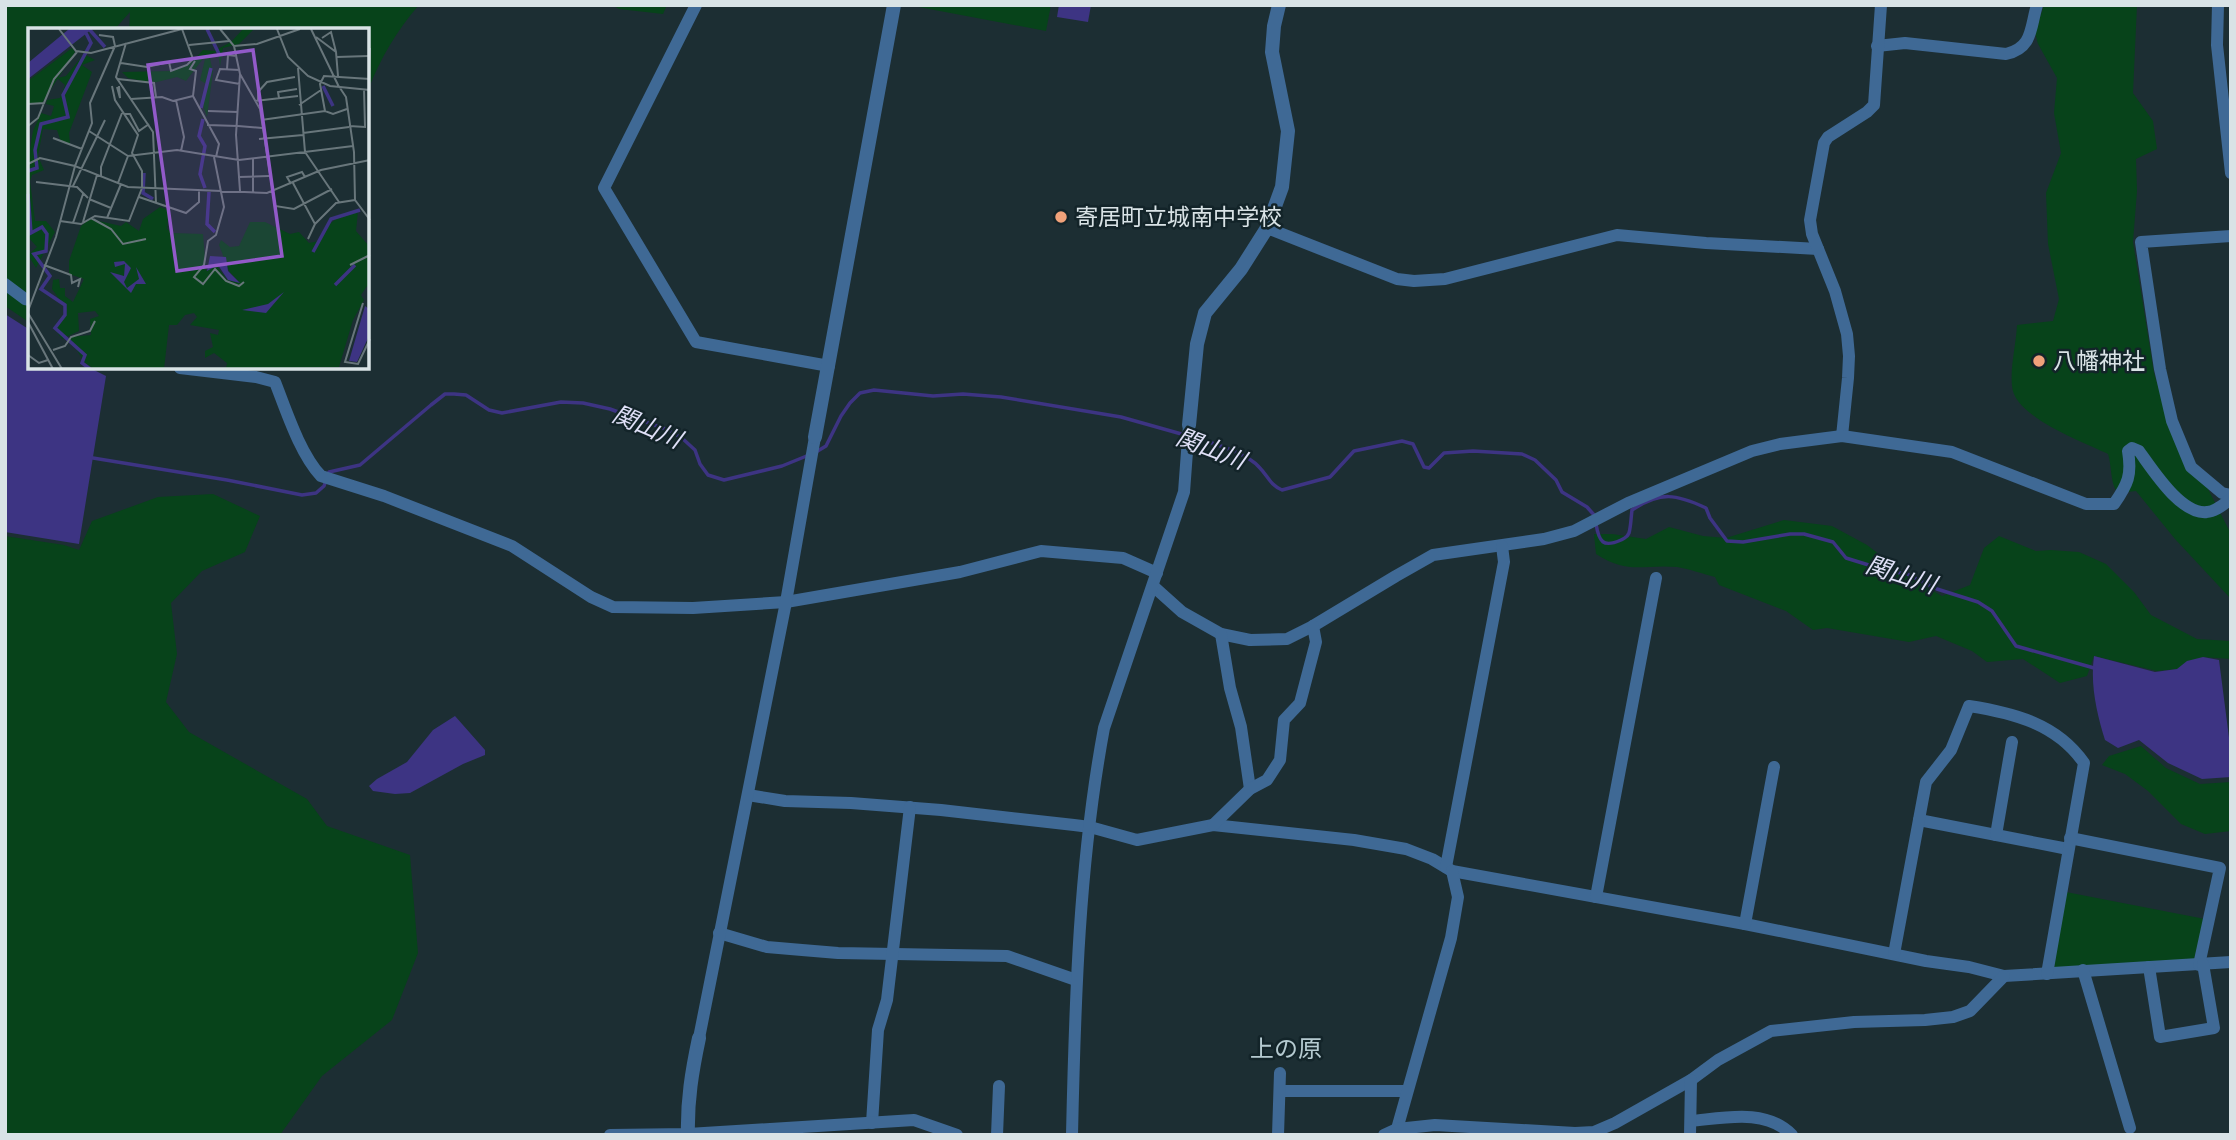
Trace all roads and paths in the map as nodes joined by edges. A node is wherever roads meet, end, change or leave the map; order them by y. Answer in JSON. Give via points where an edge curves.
{"nodes":[{"id":1,"x":696,"y":5,"type":"edge"},
{"id":2,"x":894,"y":5,"type":"edge"},
{"id":3,"x":1279,"y":5,"type":"edge"},
{"id":4,"x":1881,"y":5,"type":"edge"},
{"id":5,"x":2037,"y":5,"type":"edge"},
{"id":6,"x":2218,"y":5,"type":"edge"},
{"id":7,"x":1877,"y":46,"type":"junction"},
{"id":8,"x":2231,"y":173,"type":"edge"},
{"id":9,"x":1267,"y":228,"type":"junction"},
{"id":10,"x":2231,"y":236,"type":"edge"},
{"id":11,"x":1818,"y":249,"type":"junction"},
{"id":12,"x":5,"y":284,"type":"edge"},
{"id":13,"x":28,"y":299,"type":"edge"},
{"id":14,"x":829,"y":366,"type":"junction"},
{"id":15,"x":188,"y":369,"type":"edge"},
{"id":16,"x":1189,"y":425,"type":"joint"},
{"id":17,"x":1842,"y":436,"type":"junction"},
{"id":18,"x":815,"y":437,"type":"joint"},
{"id":19,"x":2231,"y":497,"type":"edge"},
{"id":20,"x":1502,"y":546,"type":"junction"},
{"id":21,"x":1656,"y":578,"type":"dead end"},
{"id":22,"x":1155,"y":580,"type":"junction"},
{"id":23,"x":786,"y":602,"type":"junction"},
{"id":24,"x":1314,"y":626,"type":"junction"},
{"id":25,"x":1221,"y":634,"type":"junction"},
{"id":26,"x":2012,"y":742,"type":"dead end"},
{"id":27,"x":1774,"y":767,"type":"dead end"},
{"id":28,"x":1250,"y":789,"type":"junction"},
{"id":29,"x":748,"y":795,"type":"junction"},
{"id":30,"x":911,"y":807,"type":"junction"},
{"id":31,"x":1919,"y":820,"type":"junction"},
{"id":32,"x":1213,"y":825,"type":"junction"},
{"id":33,"x":1090,"y":827,"type":"junction"},
{"id":34,"x":1996,"y":835,"type":"junction"},
{"id":35,"x":2069,"y":844,"type":"junction"},
{"id":36,"x":1449,"y":869,"type":"junction"},
{"id":37,"x":1596,"y":897,"type":"junction"},
{"id":38,"x":1745,"y":925,"type":"junction"},
{"id":39,"x":719,"y":933,"type":"junction"},
{"id":40,"x":892,"y":954,"type":"junction"},
{"id":41,"x":1894,"y":954,"type":"junction"},
{"id":42,"x":2231,"y":962,"type":"edge"},
{"id":43,"x":2201,"y":964,"type":"junction"},
{"id":44,"x":2149,"y":967,"type":"junction"},
{"id":45,"x":2082,"y":970,"type":"junction"},
{"id":46,"x":2047,"y":974,"type":"junction"},
{"id":47,"x":2004,"y":976,"type":"junction"},
{"id":48,"x":1076,"y":980,"type":"junction"},
{"id":49,"x":699,"y":1038,"type":"joint"},
{"id":50,"x":1280,"y":1073,"type":"dead end"},
{"id":51,"x":1691,"y":1080,"type":"junction"},
{"id":52,"x":999,"y":1086,"type":"dead end"},
{"id":53,"x":1280,"y":1091,"type":"junction"},
{"id":54,"x":1407,"y":1091,"type":"junction"},
{"id":55,"x":1692,"y":1121,"type":"junction"},
{"id":56,"x":872,"y":1123,"type":"junction"},
{"id":57,"x":2130,"y":1128,"type":"dead end"},
{"id":58,"x":846,"y":1129,"type":"edge"},
{"id":59,"x":1397,"y":1129,"type":"junction"},
{"id":60,"x":1482,"y":1132,"type":"edge"},
{"id":61,"x":688,"y":1134,"type":"edge"},
{"id":62,"x":610,"y":1135,"type":"edge"},
{"id":63,"x":957,"y":1135,"type":"edge"},
{"id":64,"x":996,"y":1135,"type":"edge"},
{"id":65,"x":1072,"y":1135,"type":"edge"},
{"id":66,"x":1278,"y":1135,"type":"edge"},
{"id":67,"x":1384,"y":1135,"type":"edge"},
{"id":68,"x":1690,"y":1135,"type":"edge"},
{"id":69,"x":1792,"y":1135,"type":"edge"}],
"edges":[{"from":1,"to":14,"type":"street","via":[[604,188],[696,342]]},
{"from":2,"to":14,"type":"street"},
{"from":3,"to":9,"type":"street","via":[[1272,52],[1287,148],[1282,187]]},
{"from":4,"to":7,"type":"street"},
{"from":5,"to":7,"type":"street","via":[[2029,40],[2017,52],[1905,43]]},
{"from":6,"to":8,"type":"street","via":[[2217,45]]},
{"from":7,"to":11,"type":"street","via":[[1874,104],[1824,143],[1810,220]]},
{"from":9,"to":11,"type":"street","via":[[1397,279],[1415,281],[1445,279],[1617,235]]},
{"from":9,"to":16,"type":"street","via":[[1205,313],[1197,344]]},
{"from":10,"to":19,"type":"street","via":[[2141,242],[2172,421],[2191,467]]},
{"from":11,"to":17,"type":"street","via":[[1847,334]]},
{"from":12,"to":13,"type":"street"},
{"from":14,"to":18,"type":"street"},
{"from":15,"to":23,"type":"street","via":[[275,382],[293,428],[321,476],[512,546],[613,607]]},
{"from":16,"to":22,"type":"street","via":[[1184,492]]},
{"from":17,"to":19,"type":"street","via":[[1952,452],[2096,505],[2114,504],[2126,488],[2131,468],[2128,451],[2132,448],[2176,499],[2196,511],[2208,513]]},
{"from":17,"to":20,"type":"street","via":[[1752,450],[1574,531]]},
{"from":18,"to":23,"type":"street"},
{"from":20,"to":24,"type":"street","via":[[1433,555]]},
{"from":20,"to":36,"type":"street","via":[[1504,562]]},
{"from":21,"to":37,"type":"street"},
{"from":22,"to":23,"type":"street","via":[[1123,558],[1041,551],[960,572]]},
{"from":22,"to":25,"type":"street","via":[[1182,612]]},
{"from":22,"to":33,"type":"street","via":[[1104,728]]},
{"from":23,"to":29,"type":"street"},
{"from":24,"to":25,"type":"street","via":[[1287,639],[1250,640]]},
{"from":24,"to":28,"type":"street","via":[[1316,642],[1300,703],[1284,720],[1280,761],[1267,780]]},
{"from":25,"to":28,"type":"street"},
{"from":26,"to":34,"type":"street"},
{"from":27,"to":38,"type":"street"},
{"from":28,"to":32,"type":"street"},
{"from":29,"to":30,"type":"street"},
{"from":29,"to":39,"type":"street"},
{"from":30,"to":33,"type":"street"},
{"from":30,"to":40,"type":"street"},
{"from":31,"to":34,"type":"street"},
{"from":31,"to":35,"type":"street","via":[[1926,782],[1951,750],[1969,706],[1999,710],[2051,730],[2084,763]]},
{"from":31,"to":41,"type":"street"},
{"from":32,"to":33,"type":"street","via":[[1137,841]]},
{"from":32,"to":36,"type":"street","via":[[1406,849]]},
{"from":33,"to":48,"type":"street"},
{"from":34,"to":35,"type":"street"},
{"from":35,"to":43,"type":"street","via":[[2220,867]]},
{"from":35,"to":46,"type":"street"},
{"from":36,"to":37,"type":"street"},
{"from":36,"to":54,"type":"street","via":[[1458,897],[1451,938]]},
{"from":37,"to":38,"type":"street"},
{"from":38,"to":41,"type":"street"},
{"from":39,"to":40,"type":"street","via":[[767,947]]},
{"from":39,"to":49,"type":"street"},
{"from":40,"to":48,"type":"street","via":[[1007,956]]},
{"from":40,"to":56,"type":"street","via":[[878,1030]]},
{"from":41,"to":47,"type":"street"},
{"from":42,"to":43,"type":"street"},
{"from":43,"to":44,"type":"street"},
{"from":43,"to":44,"type":"street","via":[[2214,1028],[2160,1037]]},
{"from":44,"to":45,"type":"street"},
{"from":45,"to":46,"type":"street"},
{"from":45,"to":57,"type":"street"},
{"from":46,"to":47,"type":"street"},
{"from":47,"to":51,"type":"street","via":[[1970,1011],[1953,1017],[1771,1031]]},
{"from":48,"to":65,"type":"street"},
{"from":49,"to":61,"type":"street","via":[[690,1079]]},
{"from":50,"to":53,"type":"street"},
{"from":51,"to":55,"type":"street"},
{"from":51,"to":60,"type":"street","via":[[1594,1132]]},
{"from":52,"to":64,"type":"street"},
{"from":53,"to":54,"type":"street"},
{"from":53,"to":66,"type":"street"},
{"from":54,"to":59,"type":"street"},
{"from":55,"to":68,"type":"street"},
{"from":55,"to":69,"type":"street","via":[[1747,1116],[1766,1119]]},
{"from":56,"to":58,"type":"street"},
{"from":56,"to":63,"type":"street","via":[[914,1120]]},
{"from":58,"to":61,"type":"street"},
{"from":59,"to":60,"type":"street","via":[[1435,1125]]},
{"from":59,"to":67,"type":"street"},
{"from":61,"to":62,"type":"street"}]}
